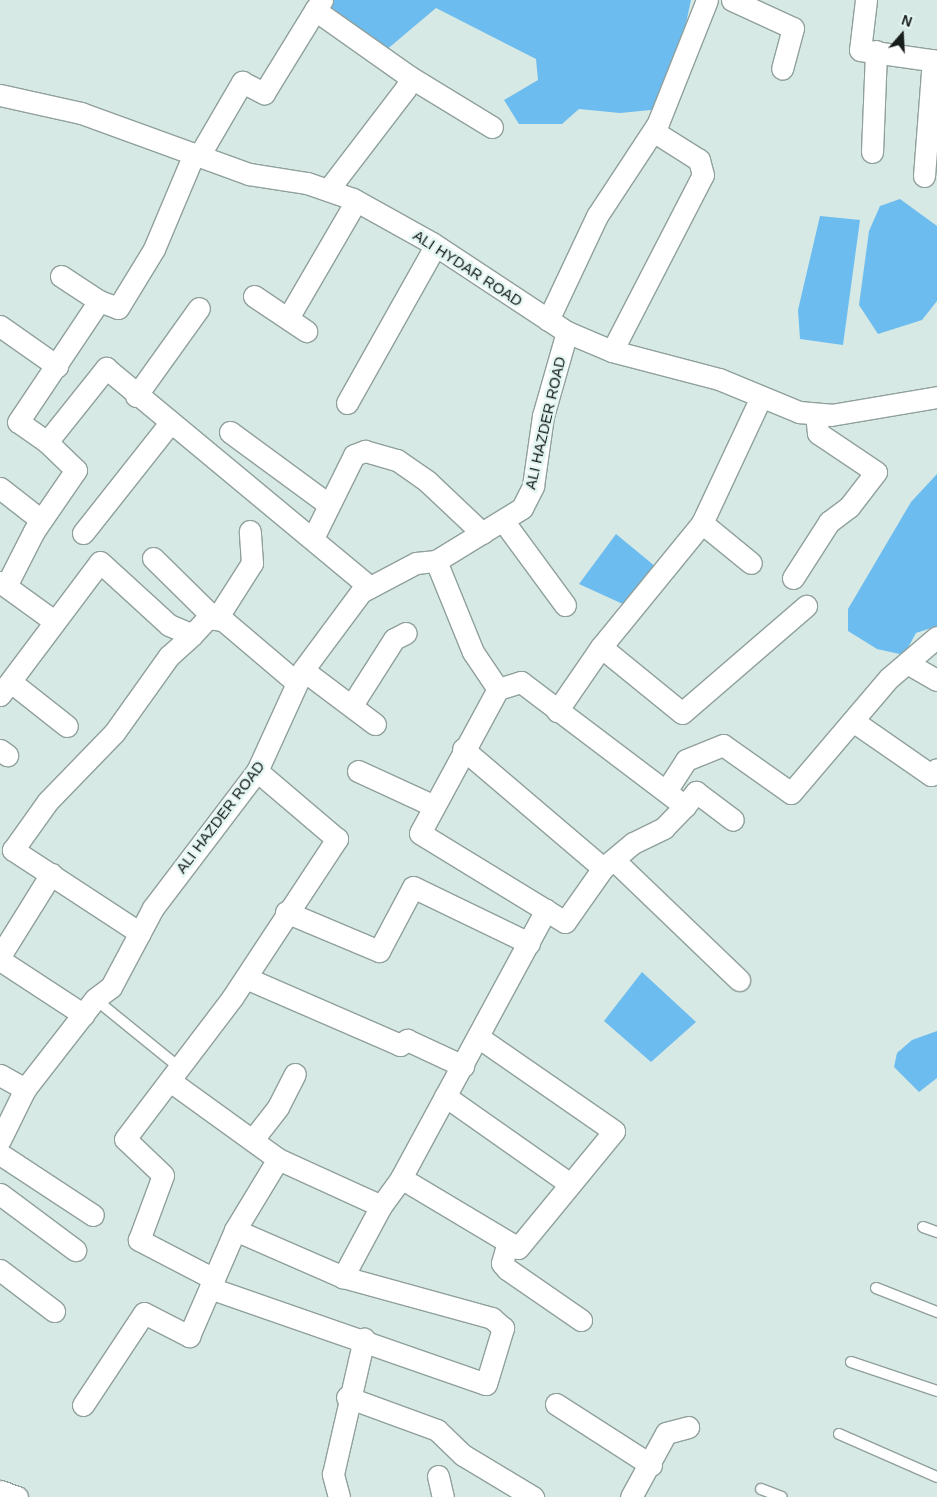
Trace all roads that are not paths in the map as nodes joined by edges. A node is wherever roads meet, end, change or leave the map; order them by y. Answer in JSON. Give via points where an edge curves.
{"nodes":[{"id":1,"x":706,"y":0,"type":"edge"},
{"id":2,"x":732,"y":0,"type":"edge"},
{"id":3,"x":866,"y":0,"type":"edge"},
{"id":4,"x":318,"y":5,"type":"edge"},
{"id":5,"x":876,"y":51,"type":"junction"},
{"id":6,"x":935,"y":60,"type":"edge"},
{"id":7,"x":782,"y":69,"type":"dead end"},
{"id":8,"x":410,"y":77,"type":"junction"},
{"id":9,"x":0,"y":95,"type":"edge"},
{"id":10,"x":492,"y":127,"type":"dead end"},
{"id":11,"x":652,"y":131,"type":"junction"},
{"id":12,"x":872,"y":152,"type":"dead end"},
{"id":13,"x":197,"y":155,"type":"junction"},
{"id":14,"x":924,"y":176,"type":"dead end"},
{"id":15,"x":328,"y":190,"type":"junction"},
{"id":16,"x":356,"y":200,"type":"junction"},
{"id":17,"x":435,"y":246,"type":"junction"},
{"id":18,"x":61,"y":276,"type":"dead end"},
{"id":19,"x":254,"y":296,"type":"dead end"},
{"id":20,"x":99,"y":302,"type":"junction"},
{"id":21,"x":199,"y":308,"type":"dead end"},
{"id":22,"x":288,"y":318,"type":"junction"},
{"id":23,"x":548,"y":320,"type":"junction"},
{"id":24,"x":0,"y":326,"type":"edge"},
{"id":25,"x":306,"y":330,"type":"dead end"},
{"id":26,"x":567,"y":332,"type":"junction"},
{"id":27,"x":612,"y":351,"type":"junction"},
{"id":28,"x":56,"y":366,"type":"junction"},
{"id":29,"x":136,"y":396,"type":"junction"},
{"id":30,"x":761,"y":397,"type":"junction"},
{"id":31,"x":937,"y":397,"type":"edge"},
{"id":32,"x":347,"y":402,"type":"dead end"},
{"id":33,"x":816,"y":414,"type":"junction"},
{"id":34,"x":169,"y":424,"type":"junction"},
{"id":35,"x":230,"y":432,"type":"dead end"},
{"id":36,"x":47,"y":442,"type":"junction"},
{"id":37,"x":0,"y":488,"type":"edge"},
{"id":38,"x":328,"y":504,"type":"junction"},
{"id":39,"x":41,"y":520,"type":"junction"},
{"id":40,"x":504,"y":522,"type":"junction"},
{"id":41,"x":702,"y":523,"type":"junction"},
{"id":42,"x":250,"y":531,"type":"dead end"},
{"id":43,"x":83,"y":533,"type":"dead end"},
{"id":44,"x":482,"y":533,"type":"junction"},
{"id":45,"x":314,"y":536,"type":"junction"},
{"id":46,"x":153,"y":558,"type":"dead end"},
{"id":47,"x":436,"y":561,"type":"junction"},
{"id":48,"x":750,"y":563,"type":"dead end"},
{"id":49,"x":793,"y":578,"type":"dead end"},
{"id":50,"x":3,"y":584,"type":"edge"},
{"id":51,"x":370,"y":587,"type":"junction"},
{"id":52,"x":565,"y":605,"type":"dead end"},
{"id":53,"x":806,"y":606,"type":"dead end"},
{"id":54,"x":215,"y":617,"type":"junction"},
{"id":55,"x":54,"y":621,"type":"junction"},
{"id":56,"x":406,"y":633,"type":"dead end"},
{"id":57,"x":192,"y":635,"type":"junction"},
{"id":58,"x":937,"y":637,"type":"edge"},
{"id":59,"x":601,"y":647,"type":"junction"},
{"id":60,"x":907,"y":663,"type":"junction"},
{"id":61,"x":300,"y":676,"type":"junction"},
{"id":62,"x":937,"y":680,"type":"edge"},
{"id":63,"x":5,"y":689,"type":"edge"},
{"id":64,"x":498,"y":689,"type":"junction"},
{"id":65,"x":352,"y":704,"type":"junction"},
{"id":66,"x":557,"y":711,"type":"junction"},
{"id":67,"x":853,"y":720,"type":"junction"},
{"id":68,"x":375,"y":724,"type":"dead end"},
{"id":69,"x":68,"y":726,"type":"dead end"},
{"id":70,"x":463,"y":749,"type":"junction"},
{"id":71,"x":937,"y":769,"type":"edge"},
{"id":72,"x":257,"y":771,"type":"junction"},
{"id":73,"x":358,"y":771,"type":"dead end"},
{"id":74,"x":666,"y":791,"type":"junction"},
{"id":75,"x":434,"y":806,"type":"junction"},
{"id":76,"x":685,"y":806,"type":"junction"},
{"id":77,"x":733,"y":820,"type":"dead end"},
{"id":78,"x":7,"y":856,"type":"edge"},
{"id":79,"x":609,"y":864,"type":"junction"},
{"id":80,"x":51,"y":874,"type":"junction"},
{"id":81,"x":546,"y":910,"type":"junction"},
{"id":82,"x":286,"y":912,"type":"junction"},
{"id":83,"x":140,"y":933,"type":"junction"},
{"id":84,"x":529,"y":943,"type":"junction"},
{"id":85,"x":0,"y":956,"type":"edge"},
{"id":86,"x":0,"y":960,"type":"edge"},
{"id":87,"x":246,"y":978,"type":"junction"},
{"id":88,"x":739,"y":980,"type":"dead end"},
{"id":89,"x":90,"y":1007,"type":"junction"},
{"id":90,"x":478,"y":1037,"type":"junction"},
{"id":91,"x":463,"y":1066,"type":"junction"},
{"id":92,"x":296,"y":1074,"type":"dead end"},
{"id":93,"x":0,"y":1075,"type":"edge"},
{"id":94,"x":175,"y":1075,"type":"junction"},
{"id":95,"x":25,"y":1089,"type":"junction"},
{"id":96,"x":445,"y":1096,"type":"junction"},
{"id":97,"x":254,"y":1138,"type":"junction"},
{"id":98,"x":0,"y":1140,"type":"edge"},
{"id":99,"x":0,"y":1154,"type":"edge"},
{"id":100,"x":278,"y":1159,"type":"junction"},
{"id":101,"x":401,"y":1178,"type":"junction"},
{"id":102,"x":569,"y":1183,"type":"junction"},
{"id":103,"x":0,"y":1194,"type":"edge"},
{"id":104,"x":381,"y":1206,"type":"junction"},
{"id":105,"x":93,"y":1215,"type":"dead end"},
{"id":106,"x":923,"y":1227,"type":"dead end"},
{"id":107,"x":234,"y":1230,"type":"junction"},
{"id":108,"x":937,"y":1232,"type":"edge"},
{"id":109,"x":508,"y":1242,"type":"junction"},
{"id":110,"x":75,"y":1250,"type":"dead end"},
{"id":111,"x":0,"y":1270,"type":"edge"},
{"id":112,"x":343,"y":1277,"type":"junction"},
{"id":113,"x":212,"y":1284,"type":"junction"},
{"id":114,"x":876,"y":1288,"type":"dead end"},
{"id":115,"x":54,"y":1311,"type":"dead end"},
{"id":116,"x":937,"y":1312,"type":"edge"},
{"id":117,"x":580,"y":1320,"type":"dead end"},
{"id":118,"x":364,"y":1339,"type":"junction"},
{"id":119,"x":851,"y":1362,"type":"dead end"},
{"id":120,"x":937,"y":1391,"type":"edge"},
{"id":121,"x":348,"y":1397,"type":"junction"},
{"id":122,"x":556,"y":1404,"type":"dead end"},
{"id":123,"x":83,"y":1405,"type":"dead end"},
{"id":124,"x":688,"y":1427,"type":"dead end"},
{"id":125,"x":839,"y":1434,"type":"dead end"},
{"id":126,"x":651,"y":1465,"type":"junction"},
{"id":127,"x":438,"y":1476,"type":"dead end"},
{"id":128,"x":937,"y":1477,"type":"edge"},
{"id":129,"x":761,"y":1489,"type":"dead end"},
{"id":130,"x":0,"y":1491,"type":"edge"},
{"id":131,"x":17,"y":1497,"type":"edge"},
{"id":132,"x":339,"y":1497,"type":"edge"},
{"id":133,"x":443,"y":1497,"type":"edge"},
{"id":134,"x":532,"y":1497,"type":"edge"},
{"id":135,"x":631,"y":1497,"type":"edge"},
{"id":136,"x":782,"y":1497,"type":"edge"}],
"edges":[{"from":1,"to":11,"type":"street","via":[[683,68]]},
{"from":2,"to":7,"type":"street","via":[[793,28]]},
{"from":3,"to":5,"type":"street","via":[[860,50]]},
{"from":4,"to":8,"type":"street"},
{"from":4,"to":13,"type":"street","via":[[264,93],[242,82]]},
{"from":5,"to":6,"type":"street"},
{"from":5,"to":12,"type":"street"},
{"from":6,"to":14,"type":"street"},
{"from":8,"to":10,"type":"street"},
{"from":8,"to":15,"type":"street"},
{"from":9,"to":13,"type":"street","name":"ALI HYDAR ROAD","via":[[81,113]]},
{"from":11,"to":23,"type":"street","via":[[598,216]]},
{"from":11,"to":27,"type":"street","via":[[698,160],[703,175]]},
{"from":13,"to":15,"type":"street","name":"ALI HYDAR ROAD","via":[[249,174]]},
{"from":13,"to":20,"type":"street","via":[[154,250],[118,308]]},
{"from":15,"to":16,"type":"street","name":"ALI HYDAR ROAD"},
{"from":16,"to":17,"type":"street","name":"ALI HYDAR ROAD"},
{"from":16,"to":22,"type":"street"},
{"from":17,"to":23,"type":"street","name":"ALI HYDAR ROAD"},
{"from":17,"to":32,"type":"street"},
{"from":18,"to":20,"type":"street"},
{"from":19,"to":22,"type":"street"},
{"from":20,"to":28,"type":"street"},
{"from":21,"to":29,"type":"street"},
{"from":22,"to":25,"type":"street"},
{"from":23,"to":26,"type":"street","name":"ALI HYDAR ROAD"},
{"from":24,"to":28,"type":"street"},
{"from":26,"to":27,"type":"street","name":"ALI HYDAR ROAD"},
{"from":26,"to":40,"type":"street","name":"ALI HAZDER ROAD","via":[[544,416],[534,486],[522,508]]},
{"from":27,"to":30,"type":"street","name":"ALI HYDAR ROAD","via":[[719,379]]},
{"from":28,"to":36,"type":"street","via":[[18,422]]},
{"from":29,"to":34,"type":"street"},
{"from":29,"to":36,"type":"street","via":[[106,368]]},
{"from":30,"to":33,"type":"street","name":"ALI HYDAR ROAD"},
{"from":30,"to":41,"type":"street"},
{"from":31,"to":33,"type":"street","name":"ALI HYDAR ROAD","via":[[894,407]]},
{"from":33,"to":49,"type":"street","via":[[818,433],[876,472],[849,507],[829,522]]},
{"from":34,"to":43,"type":"street"},
{"from":34,"to":45,"type":"street"},
{"from":35,"to":38,"type":"street"},
{"from":36,"to":39,"type":"street","via":[[76,470]]},
{"from":37,"to":39,"type":"street"},
{"from":38,"to":44,"type":"street","via":[[354,455],[364,451],[396,460],[427,480]]},
{"from":38,"to":45,"type":"street"},
{"from":39,"to":50,"type":"street"},
{"from":40,"to":44,"type":"street","name":"ALI HAZDER ROAD"},
{"from":40,"to":52,"type":"street"},
{"from":41,"to":48,"type":"street"},
{"from":41,"to":59,"type":"street"},
{"from":42,"to":54,"type":"street","via":[[252,563]]},
{"from":44,"to":47,"type":"street","name":"ALI HAZDER ROAD"},
{"from":45,"to":51,"type":"street"},
{"from":46,"to":54,"type":"street"},
{"from":47,"to":51,"type":"street","name":"ALI HAZDER ROAD","via":[[416,563]]},
{"from":47,"to":64,"type":"street","via":[[473,652]]},
{"from":50,"to":55,"type":"street"},
{"from":51,"to":61,"type":"street","name":"ALI HAZDER ROAD","via":[[361,592]]},
{"from":53,"to":59,"type":"street","via":[[682,713]]},
{"from":54,"to":57,"type":"street"},
{"from":54,"to":61,"type":"street"},
{"from":55,"to":57,"type":"street","via":[[100,562],[169,625]]},
{"from":55,"to":63,"type":"street"},
{"from":56,"to":65,"type":"street","via":[[394,639]]},
{"from":57,"to":78,"type":"street","via":[[169,656],[114,733],[48,802]]},
{"from":58,"to":60,"type":"street"},
{"from":59,"to":66,"type":"street"},
{"from":60,"to":62,"type":"street"},
{"from":60,"to":67,"type":"street"},
{"from":61,"to":65,"type":"street"},
{"from":61,"to":72,"type":"street","name":"ALI HAZDER ROAD"},
{"from":63,"to":69,"type":"street"},
{"from":64,"to":66,"type":"street","via":[[521,682]]},
{"from":64,"to":70,"type":"street"},
{"from":65,"to":68,"type":"street"},
{"from":66,"to":74,"type":"street"},
{"from":67,"to":71,"type":"street","via":[[931,775]]},
{"from":67,"to":74,"type":"street","via":[[791,793],[723,745],[686,760]]},
{"from":70,"to":75,"type":"street"},
{"from":70,"to":79,"type":"street"},
{"from":72,"to":82,"type":"street","via":[[337,839]]},
{"from":72,"to":83,"type":"street","name":"ALI HAZDER ROAD","via":[[215,821]]},
{"from":73,"to":75,"type":"street"},
{"from":74,"to":76,"type":"street"},
{"from":75,"to":81,"type":"street","via":[[420,833]]},
{"from":76,"to":77,"type":"street","via":[[696,792]]},
{"from":76,"to":79,"type":"street","via":[[664,828],[634,843]]},
{"from":78,"to":80,"type":"street"},
{"from":79,"to":81,"type":"street","via":[[565,922]]},
{"from":79,"to":88,"type":"street"},
{"from":80,"to":83,"type":"street"},
{"from":80,"to":85,"type":"street"},
{"from":81,"to":84,"type":"street"},
{"from":82,"to":84,"type":"street","via":[[379,951],[413,887]]},
{"from":82,"to":87,"type":"street"},
{"from":83,"to":89,"type":"street","name":"ALI HAZDER ROAD","via":[[112,987]]},
{"from":84,"to":90,"type":"street"},
{"from":86,"to":89,"type":"street"},
{"from":87,"to":91,"type":"street","via":[[400,1045],[407,1040]]},
{"from":87,"to":94,"type":"street"},
{"from":89,"to":94,"type":"lane"},
{"from":89,"to":95,"type":"street","name":"ALI HAZDER ROAD"},
{"from":90,"to":91,"type":"street"},
{"from":90,"to":102,"type":"street","via":[[614,1131]]},
{"from":91,"to":96,"type":"street"},
{"from":92,"to":97,"type":"street","via":[[278,1107]]},
{"from":93,"to":95,"type":"street"},
{"from":94,"to":97,"type":"street"},
{"from":94,"to":113,"type":"street","via":[[125,1139],[163,1175],[139,1240]]},
{"from":95,"to":98,"type":"street","name":"ALI HAZDER ROAD"},
{"from":96,"to":101,"type":"street"},
{"from":96,"to":102,"type":"street"},
{"from":97,"to":100,"type":"street"},
{"from":99,"to":105,"type":"street"},
{"from":100,"to":104,"type":"street"},
{"from":100,"to":107,"type":"street"},
{"from":101,"to":104,"type":"street"},
{"from":101,"to":109,"type":"street"},
{"from":102,"to":109,"type":"street","via":[[518,1248]]},
{"from":103,"to":110,"type":"street"},
{"from":104,"to":112,"type":"street"},
{"from":106,"to":108,"type":"lane"},
{"from":107,"to":112,"type":"street"},
{"from":107,"to":113,"type":"street"},
{"from":109,"to":117,"type":"street","via":[[502,1263],[507,1269]]},
{"from":111,"to":115,"type":"street"},
{"from":112,"to":118,"type":"street","via":[[492,1318],[503,1328],[486,1384]]},
{"from":113,"to":118,"type":"street"},
{"from":113,"to":123,"type":"street","via":[[190,1336],[144,1313]]},
{"from":114,"to":116,"type":"lane"},
{"from":118,"to":121,"type":"street"},
{"from":119,"to":120,"type":"lane"},
{"from":121,"to":132,"type":"street","via":[[334,1474]]},
{"from":121,"to":134,"type":"street","via":[[437,1430],[464,1455]]},
{"from":122,"to":126,"type":"street"},
{"from":124,"to":126,"type":"street","via":[[666,1433]]},
{"from":125,"to":128,"type":"lane"},
{"from":126,"to":135,"type":"street"},
{"from":127,"to":133,"type":"street"},
{"from":129,"to":136,"type":"lane"},
{"from":130,"to":131,"type":"street"}]}
